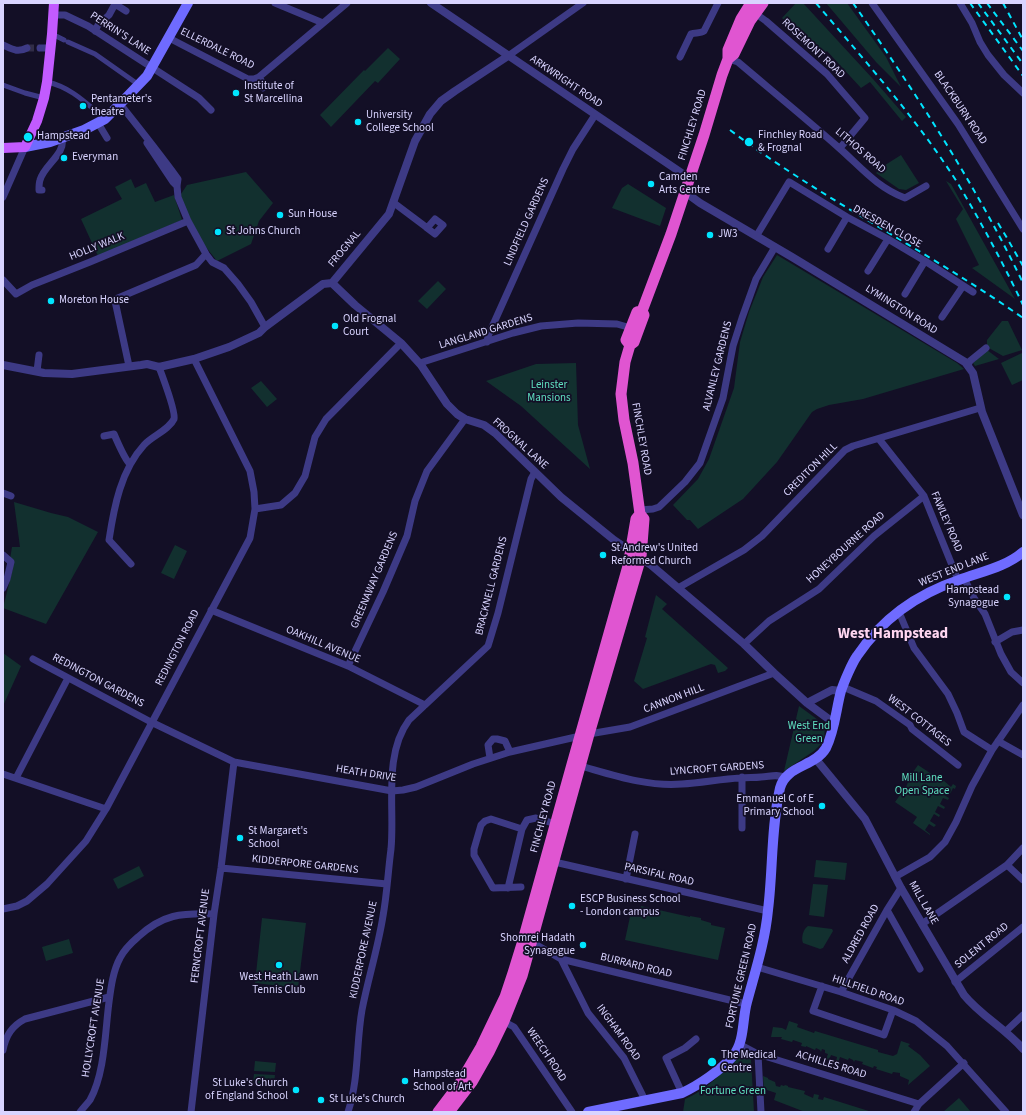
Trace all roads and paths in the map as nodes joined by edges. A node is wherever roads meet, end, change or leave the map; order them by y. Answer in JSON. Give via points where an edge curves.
{"nodes":[{"id":1,"x":54,"y":3,"type":"edge"},
{"id":2,"x":188,"y":3,"type":"edge"},
{"id":3,"x":276,"y":3,"type":"edge"},
{"id":4,"x":347,"y":3,"type":"edge"},
{"id":5,"x":431,"y":3,"type":"edge"},
{"id":6,"x":583,"y":3,"type":"edge"},
{"id":7,"x":718,"y":3,"type":"edge"},
{"id":8,"x":763,"y":3,"type":"edge"},
{"id":9,"x":872,"y":3,"type":"edge"},
{"id":10,"x":960,"y":3,"type":"edge"},
{"id":11,"x":751,"y":8,"type":"edge"},
{"id":12,"x":126,"y":11,"type":"dead end"},
{"id":13,"x":53,"y":15,"type":"junction"},
{"id":14,"x":323,"y":23,"type":"junction"},
{"id":15,"x":95,"y":31,"type":"junction"},
{"id":16,"x":52,"y":34,"type":"junction"},
{"id":17,"x":169,"y":38,"type":"junction"},
{"id":18,"x":3,"y":45,"type":"edge"},
{"id":19,"x":27,"y":48,"type":"tunnel mouth"},
{"id":20,"x":508,"y":56,"type":"junction"},
{"id":21,"x":680,"y":58,"type":"dead end"},
{"id":22,"x":728,"y":59,"type":"junction"},
{"id":23,"x":152,"y":68,"type":"junction"},
{"id":24,"x":259,"y":77,"type":"junction"},
{"id":25,"x":47,"y":82,"type":"junction"},
{"id":26,"x":3,"y":85,"type":"edge"},
{"id":27,"x":139,"y":85,"type":"junction"},
{"id":28,"x":263,"y":88,"type":"dead end"},
{"id":29,"x":1023,"y":93,"type":"edge"},
{"id":30,"x":44,"y":98,"type":"junction"},
{"id":31,"x":120,"y":104,"type":"junction"},
{"id":32,"x":211,"y":110,"type":"dead end"},
{"id":33,"x":595,"y":115,"type":"junction"},
{"id":34,"x":101,"y":121,"type":"junction"},
{"id":35,"x":62,"y":138,"type":"junction"},
{"id":36,"x":107,"y":138,"type":"dead end"},
{"id":37,"x":25,"y":147,"type":"junction"},
{"id":38,"x":3,"y":148,"type":"edge"},
{"id":39,"x":840,"y":148,"type":"junction"},
{"id":40,"x":689,"y":178,"type":"junction"},
{"id":41,"x":926,"y":186,"type":"dead end"},
{"id":42,"x":42,"y":190,"type":"dead end"},
{"id":43,"x":684,"y":192,"type":"junction"},
{"id":44,"x":3,"y":197,"type":"edge"},
{"id":45,"x":394,"y":203,"type":"junction"},
{"id":46,"x":847,"y":217,"type":"junction"},
{"id":47,"x":188,"y":221,"type":"junction"},
{"id":48,"x":427,"y":228,"type":"dead end"},
{"id":49,"x":1023,"y":229,"type":"edge"},
{"id":50,"x":757,"y":236,"type":"junction"},
{"id":51,"x":888,"y":239,"type":"junction"},
{"id":52,"x":775,"y":247,"type":"junction"},
{"id":53,"x":828,"y":249,"type":"dead end"},
{"id":54,"x":206,"y":254,"type":"junction"},
{"id":55,"x":925,"y":261,"type":"junction"},
{"id":56,"x":868,"y":271,"type":"dead end"},
{"id":57,"x":3,"y":280,"type":"edge"},
{"id":58,"x":332,"y":283,"type":"junction"},
{"id":59,"x":963,"y":286,"type":"junction"},
{"id":60,"x":973,"y":292,"type":"dead end"},
{"id":61,"x":905,"y":294,"type":"dead end"},
{"id":62,"x":642,"y":311,"type":"junction"},
{"id":63,"x":942,"y":317,"type":"dead end"},
{"id":64,"x":265,"y":327,"type":"junction"},
{"id":65,"x":631,"y":328,"type":"junction"},
{"id":66,"x":487,"y":342,"type":"junction"},
{"id":67,"x":401,"y":343,"type":"junction"},
{"id":68,"x":630,"y":345,"type":"junction"},
{"id":69,"x":986,"y":348,"type":"dead end"},
{"id":70,"x":39,"y":355,"type":"dead end"},
{"id":71,"x":194,"y":359,"type":"junction"},
{"id":72,"x":3,"y":365,"type":"edge"},
{"id":73,"x":421,"y":365,"type":"junction"},
{"id":74,"x":968,"y":365,"type":"junction"},
{"id":75,"x":129,"y":366,"type":"junction"},
{"id":76,"x":159,"y":366,"type":"junction"},
{"id":77,"x":37,"y":371,"type":"junction"},
{"id":78,"x":980,"y":408,"type":"junction"},
{"id":79,"x":465,"y":419,"type":"junction"},
{"id":80,"x":104,"y":436,"type":"dead end"},
{"id":81,"x":879,"y":439,"type":"junction"},
{"id":82,"x":130,"y":464,"type":"junction"},
{"id":83,"x":535,"y":472,"type":"junction"},
{"id":84,"x":3,"y":493,"type":"edge"},
{"id":85,"x":11,"y":496,"type":"dead end"},
{"id":86,"x":924,"y":496,"type":"junction"},
{"id":87,"x":255,"y":509,"type":"junction"},
{"id":88,"x":640,"y":512,"type":"junction"},
{"id":89,"x":1023,"y":514,"type":"edge"},
{"id":90,"x":636,"y":554,"type":"junction"},
{"id":91,"x":3,"y":555,"type":"edge"},
{"id":92,"x":1022,"y":556,"type":"edge"},
{"id":93,"x":131,"y":564,"type":"dead end"},
{"id":94,"x":961,"y":579,"type":"junction"},
{"id":95,"x":3,"y":588,"type":"edge"},
{"id":96,"x":678,"y":588,"type":"junction"},
{"id":97,"x":211,"y":610,"type":"junction"},
{"id":98,"x":899,"y":612,"type":"junction"},
{"id":99,"x":1023,"y":630,"type":"edge"},
{"id":100,"x":995,"y":642,"type":"junction"},
{"id":101,"x":744,"y":644,"type":"junction"},
{"id":102,"x":34,"y":659,"type":"dead end"},
{"id":103,"x":348,"y":666,"type":"junction"},
{"id":104,"x":774,"y":673,"type":"junction"},
{"id":105,"x":68,"y":678,"type":"junction"},
{"id":106,"x":1023,"y":683,"type":"edge"},
{"id":107,"x":842,"y":689,"type":"junction"},
{"id":108,"x":807,"y":703,"type":"junction"},
{"id":109,"x":425,"y":705,"type":"junction"},
{"id":110,"x":1023,"y":705,"type":"edge"},
{"id":111,"x":152,"y":722,"type":"junction"},
{"id":112,"x":834,"y":723,"type":"junction"},
{"id":113,"x":585,"y":735,"type":"junction"},
{"id":114,"x":998,"y":742,"type":"junction"},
{"id":115,"x":992,"y":750,"type":"junction"},
{"id":116,"x":510,"y":752,"type":"junction"},
{"id":117,"x":1023,"y":755,"type":"edge"},
{"id":118,"x":490,"y":758,"type":"junction"},
{"id":119,"x":815,"y":758,"type":"junction"},
{"id":120,"x":234,"y":762,"type":"junction"},
{"id":121,"x":958,"y":765,"type":"dead end"},
{"id":122,"x":581,"y":766,"type":"junction"},
{"id":123,"x":3,"y":774,"type":"edge"},
{"id":124,"x":742,"y":777,"type":"junction"},
{"id":125,"x":16,"y":778,"type":"junction"},
{"id":126,"x":785,"y":778,"type":"junction"},
{"id":127,"x":392,"y":791,"type":"junction"},
{"id":128,"x":106,"y":809,"type":"junction"},
{"id":129,"x":560,"y":826,"type":"junction"},
{"id":130,"x":742,"y":828,"type":"dead end"},
{"id":131,"x":522,"y":829,"type":"junction"},
{"id":132,"x":635,"y":834,"type":"dead end"},
{"id":133,"x":1023,"y":848,"type":"edge"},
{"id":134,"x":550,"y":861,"type":"junction"},
{"id":135,"x":1007,"y":865,"type":"junction"},
{"id":136,"x":221,"y":868,"type":"junction"},
{"id":137,"x":895,"y":877,"type":"junction"},
{"id":138,"x":626,"y":879,"type":"junction"},
{"id":139,"x":1023,"y":880,"type":"edge"},
{"id":140,"x":387,"y":884,"type":"junction"},
{"id":141,"x":521,"y":887,"type":"dead end"},
{"id":142,"x":508,"y":888,"type":"junction"},
{"id":143,"x":901,"y":888,"type":"junction"},
{"id":144,"x":3,"y":909,"type":"edge"},
{"id":145,"x":887,"y":910,"type":"junction"},
{"id":146,"x":768,"y":911,"type":"junction"},
{"id":147,"x":214,"y":914,"type":"junction"},
{"id":148,"x":922,"y":924,"type":"junction"},
{"id":149,"x":1023,"y":927,"type":"edge"},
{"id":150,"x":528,"y":942,"type":"junction"},
{"id":151,"x":560,"y":959,"type":"junction"},
{"id":152,"x":757,"y":968,"type":"junction"},
{"id":153,"x":920,"y":969,"type":"dead end"},
{"id":154,"x":955,"y":982,"type":"junction"},
{"id":155,"x":822,"y":986,"type":"junction"},
{"id":156,"x":841,"y":992,"type":"junction"},
{"id":157,"x":109,"y":997,"type":"junction"},
{"id":158,"x":746,"y":1004,"type":"junction"},
{"id":159,"x":892,"y":1010,"type":"junction"},
{"id":160,"x":1023,"y":1015,"type":"edge"},
{"id":161,"x":500,"y":1020,"type":"junction"},
{"id":162,"x":1006,"y":1032,"type":"junction"},
{"id":163,"x":696,"y":1039,"type":"dead end"},
{"id":164,"x":739,"y":1044,"type":"junction"},
{"id":165,"x":1023,"y":1049,"type":"edge"},
{"id":166,"x":3,"y":1050,"type":"edge"},
{"id":167,"x":758,"y":1054,"type":"junction"},
{"id":168,"x":964,"y":1064,"type":"junction"},
{"id":169,"x":682,"y":1092,"type":"junction"},
{"id":170,"x":645,"y":1100,"type":"junction"},
{"id":171,"x":919,"y":1104,"type":"junction"},
{"id":172,"x":80,"y":1112,"type":"edge"},
{"id":173,"x":191,"y":1112,"type":"edge"},
{"id":174,"x":348,"y":1112,"type":"edge"},
{"id":175,"x":438,"y":1112,"type":"edge"},
{"id":176,"x":449,"y":1112,"type":"edge"},
{"id":177,"x":572,"y":1112,"type":"edge"},
{"id":178,"x":588,"y":1112,"type":"edge"},
{"id":179,"x":761,"y":1112,"type":"edge"},
{"id":180,"x":914,"y":1112,"type":"edge"},
{"id":181,"x":1006,"y":1112,"type":"edge"}],
"edges":[{"from":1,"to":13,"type":"main road"},
{"from":2,"to":17,"type":"main road"},
{"from":3,"to":14,"type":"street"},
{"from":4,"to":14,"type":"street","name":"ELLERDALE ROAD"},
{"from":5,"to":20,"type":"street","name":"ARKWRIGHT ROAD"},
{"from":6,"to":20,"type":"street","name":"FROGNAL"},
{"from":7,"to":21,"type":"street","via":[[704,31],[690,34]]},
{"from":8,"to":11,"type":"highway","name":"FINCHLEY ROAD"},
{"from":9,"to":49,"type":"street","name":"BLACKBURN ROAD","via":[[958,124]]},
{"from":10,"to":29,"type":"street","via":[[988,55]]},
{"from":11,"to":22,"type":"highway","name":"FINCHLEY ROAD","via":[[728,50]]},
{"from":11,"to":39,"type":"street","name":"ROSEMONT ROAD","via":[[827,74],[865,118]]},
{"from":12,"to":15,"type":"street","via":[[116,4]]},
{"from":13,"to":15,"type":"street","name":"PERRIN'S LANE","via":[[72,18]]},
{"from":13,"to":16,"type":"main road"},
{"from":14,"to":24,"type":"street","name":"ELLERDALE ROAD"},
{"from":15,"to":23,"type":"street","name":"PERRIN'S LANE"},
{"from":16,"to":25,"type":"main road","via":[[45,48]]},
{"from":16,"to":27,"type":"street","via":[[95,54]]},
{"from":17,"to":23,"type":"main road"},
{"from":17,"to":24,"type":"street","name":"ELLERDALE ROAD","via":[[248,79]]},
{"from":18,"to":19,"type":"street","via":[[12,50],[20,51]]},
{"from":20,"to":33,"type":"street","name":"ARKWRIGHT ROAD"},
{"from":20,"to":45,"type":"street","name":"FROGNAL","via":[[454,91],[430,114],[415,141]]},
{"from":22,"to":39,"type":"street","name":"LITHOS ROAD","via":[[738,62]]},
{"from":22,"to":40,"type":"highway","name":"FINCHLEY ROAD"},
{"from":23,"to":27,"type":"main road"},
{"from":23,"to":32,"type":"street","name":"PERRIN'S LANE","via":[[198,98]]},
{"from":24,"to":28,"type":"street"},
{"from":25,"to":30,"type":"main road"},
{"from":25,"to":34,"type":"street","via":[[58,84],[77,95]]},
{"from":26,"to":30,"type":"street"},
{"from":27,"to":31,"type":"main road"},
{"from":30,"to":37,"type":"main road"},
{"from":31,"to":34,"type":"main road"},
{"from":31,"to":47,"type":"street","via":[[178,179],[178,197]]},
{"from":33,"to":40,"type":"street","name":"ARKWRIGHT ROAD"},
{"from":33,"to":66,"type":"street","name":"LINDFIELD GARDENS","via":[[562,169]]},
{"from":34,"to":35,"type":"main road"},
{"from":34,"to":36,"type":"street"},
{"from":35,"to":37,"type":"main road"},
{"from":35,"to":42,"type":"street","via":[[60,150],[40,180],[39,190]]},
{"from":37,"to":38,"type":"main road"},
{"from":37,"to":44,"type":"street"},
{"from":39,"to":41,"type":"street","name":"LITHOS ROAD","via":[[867,174],[905,198]]},
{"from":40,"to":43,"type":"highway","name":"FINCHLEY ROAD"},
{"from":43,"to":50,"type":"street","name":"LYMINGTON ROAD"},
{"from":43,"to":62,"type":"highway","name":"FINCHLEY ROAD"},
{"from":45,"to":48,"type":"street"},
{"from":45,"to":58,"type":"street","name":"FROGNAL","via":[[389,214]]},
{"from":46,"to":50,"type":"street","name":"DRESDEN CLOSE","via":[[789,182]]},
{"from":46,"to":51,"type":"street","name":"DRESDEN CLOSE"},
{"from":46,"to":53,"type":"street"},
{"from":47,"to":54,"type":"street"},
{"from":47,"to":57,"type":"street","name":"HOLLY WALK","via":[[32,285],[16,294]]},
{"from":50,"to":52,"type":"street","name":"LYMINGTON ROAD"},
{"from":51,"to":55,"type":"street","name":"DRESDEN CLOSE"},
{"from":51,"to":56,"type":"street"},
{"from":52,"to":74,"type":"street","name":"LYMINGTON ROAD"},
{"from":52,"to":88,"type":"street","name":"ALVANLEY GARDENS","via":[[756,279],[742,318],[733,346],[723,398],[700,463],[659,507]]},
{"from":54,"to":64,"type":"street","via":[[212,262],[224,268],[238,284]]},
{"from":54,"to":75,"type":"street","via":[[196,265],[118,298],[116,301]]},
{"from":55,"to":59,"type":"street","name":"DRESDEN CLOSE"},
{"from":55,"to":61,"type":"street"},
{"from":58,"to":64,"type":"street","name":"FROGNAL","via":[[324,284]]},
{"from":58,"to":67,"type":"street","name":"FROGNAL LANE"},
{"from":59,"to":60,"type":"street","name":"DRESDEN CLOSE"},
{"from":59,"to":63,"type":"street"},
{"from":62,"to":65,"type":"highway","name":"FINCHLEY ROAD","via":[[637,312]]},
{"from":62,"to":68,"type":"highway","name":"FINCHLEY ROAD","via":[[644,315],[634,342]]},
{"from":64,"to":71,"type":"street","name":"FROGNAL","via":[[260,333],[229,347]]},
{"from":65,"to":66,"type":"street","name":"LANGLAND GARDENS","via":[[617,324],[578,323],[541,326]]},
{"from":65,"to":68,"type":"highway","name":"FINCHLEY ROAD","via":[[626,340]]},
{"from":66,"to":73,"type":"street","name":"LANGLAND GARDENS","via":[[423,362]]},
{"from":67,"to":73,"type":"street","name":"FROGNAL LANE"},
{"from":67,"to":87,"type":"street","via":[[326,419],[315,437],[305,476],[295,493],[281,505]]},
{"from":68,"to":88,"type":"highway","name":"FINCHLEY ROAD","via":[[623,375],[622,406]]},
{"from":69,"to":74,"type":"street"},
{"from":70,"to":77,"type":"street"},
{"from":71,"to":76,"type":"street","name":"FROGNAL"},
{"from":71,"to":87,"type":"street","name":"REDINGTON ROAD","via":[[250,471]]},
{"from":72,"to":77,"type":"street","name":"FROGNAL"},
{"from":73,"to":79,"type":"street","name":"FROGNAL LANE","via":[[448,404]]},
{"from":74,"to":78,"type":"street","via":[[975,378]]},
{"from":75,"to":76,"type":"street","name":"FROGNAL"},
{"from":75,"to":77,"type":"street","name":"FROGNAL","via":[[72,374]]},
{"from":76,"to":82,"type":"street","via":[[174,412],[174,420],[144,445]]},
{"from":78,"to":81,"type":"street","name":"CREDITON HILL"},
{"from":78,"to":89,"type":"street"},
{"from":79,"to":83,"type":"street","name":"FROGNAL LANE","via":[[484,425],[495,433]]},
{"from":79,"to":103,"type":"street","name":"GREENAWAY GARDENS","via":[[427,471],[415,501],[407,536]]},
{"from":80,"to":82,"type":"street","via":[[114,434]]},
{"from":81,"to":86,"type":"street","name":"FAWLEY ROAD"},
{"from":81,"to":96,"type":"street","name":"CREDITON HILL","via":[[845,450],[762,536],[744,550]]},
{"from":82,"to":93,"type":"street","via":[[123,479],[108,540]]},
{"from":83,"to":90,"type":"street","name":"FROGNAL LANE","via":[[561,497],[614,540]]},
{"from":83,"to":109,"type":"street","name":"BRACKNELL GARDENS","via":[[517,530],[488,646]]},
{"from":84,"to":85,"type":"street"},
{"from":86,"to":94,"type":"street","name":"FAWLEY ROAD"},
{"from":86,"to":101,"type":"street","name":"HONEYBOURNE ROAD","via":[[874,536],[819,589],[769,621]]},
{"from":87,"to":97,"type":"street","name":"REDINGTON ROAD","via":[[250,538]]},
{"from":88,"to":90,"type":"highway","name":"FINCHLEY ROAD","via":[[644,520]]},
{"from":90,"to":96,"type":"street"},
{"from":90,"to":113,"type":"highway","name":"FINCHLEY ROAD"},
{"from":91,"to":95,"type":"street","via":[[10,562]]},
{"from":92,"to":94,"type":"main road","name":"WEST END LANE"},
{"from":94,"to":98,"type":"main road","name":"WEST END LANE","via":[[931,590]]},
{"from":94,"to":100,"type":"street","name":"FAWLEY ROAD","via":[[985,614]]},
{"from":96,"to":101,"type":"street"},
{"from":97,"to":103,"type":"street","name":"OAKHILL AVENUE"},
{"from":97,"to":111,"type":"street","name":"REDINGTON ROAD"},
{"from":98,"to":107,"type":"main road","name":"WEST END LANE","via":[[884,623],[856,657]]},
{"from":98,"to":115,"type":"street","via":[[914,648],[948,694],[964,732]]},
{"from":99,"to":100,"type":"street","via":[[1012,632]]},
{"from":100,"to":106,"type":"street","name":"FAWLEY ROAD","via":[[1011,672]]},
{"from":101,"to":104,"type":"street"},
{"from":102,"to":105,"type":"street","name":"REDINGTON GARDENS"},
{"from":103,"to":109,"type":"street","name":"OAKHILL AVENUE"},
{"from":104,"to":108,"type":"street"},
{"from":104,"to":113,"type":"street","name":"CANNON HILL","via":[[630,727]]},
{"from":105,"to":111,"type":"street","name":"REDINGTON GARDENS"},
{"from":105,"to":125,"type":"street"},
{"from":107,"to":108,"type":"street","via":[[832,690]]},
{"from":107,"to":112,"type":"main road","name":"WEST END LANE"},
{"from":107,"to":121,"type":"street","name":"WEST COTTAGES","via":[[876,701]]},
{"from":108,"to":112,"type":"street"},
{"from":109,"to":127,"type":"street","name":"BRACKNELL GARDENS","via":[[400,734]]},
{"from":110,"to":114,"type":"street"},
{"from":111,"to":120,"type":"street","name":"HEATH DRIVE"},
{"from":111,"to":128,"type":"street","name":"REDINGTON ROAD"},
{"from":112,"to":119,"type":"main road","name":"WEST END LANE","via":[[825,750]]},
{"from":113,"to":116,"type":"street","name":"HEATH DRIVE"},
{"from":113,"to":122,"type":"highway","name":"FINCHLEY ROAD"},
{"from":113,"to":129,"type":"highway","name":"FINCHLEY ROAD"},
{"from":114,"to":115,"type":"street"},
{"from":114,"to":117,"type":"street"},
{"from":115,"to":137,"type":"street","via":[[945,842],[930,857]]},
{"from":116,"to":118,"type":"street","name":"HEATH DRIVE"},
{"from":116,"to":118,"type":"street","via":[[505,741],[493,739],[488,745]]},
{"from":118,"to":127,"type":"street","name":"HEATH DRIVE","via":[[416,786]]},
{"from":119,"to":126,"type":"main road"},
{"from":119,"to":137,"type":"street","name":"MILL LANE","via":[[865,819]]},
{"from":120,"to":127,"type":"street","name":"HEATH DRIVE"},
{"from":120,"to":136,"type":"street","name":"FERNCROFT AVENUE"},
{"from":122,"to":124,"type":"street","name":"LYNCROFT GARDENS","via":[[632,780],[660,784],[681,785]]},
{"from":122,"to":129,"type":"highway","name":"FINCHLEY ROAD"},
{"from":123,"to":125,"type":"street"},
{"from":124,"to":126,"type":"street","name":"LYNCROFT GARDENS","via":[[781,775]]},
{"from":124,"to":130,"type":"street"},
{"from":125,"to":128,"type":"street"},
{"from":126,"to":146,"type":"main road","name":"FORTUNE GREEN ROAD","via":[[780,787],[774,824]]},
{"from":127,"to":140,"type":"street","name":"KIDDERPORE AVENUE","via":[[392,841]]},
{"from":128,"to":144,"type":"street","name":"REDINGTON ROAD","via":[[86,841],[42,889],[27,902]]},
{"from":129,"to":131,"type":"street","via":[[536,818],[527,820]]},
{"from":129,"to":134,"type":"highway","name":"FINCHLEY ROAD"},
{"from":131,"to":142,"type":"street"},
{"from":131,"to":142,"type":"street","via":[[491,819],[485,821],[481,825],[474,849],[474,855],[493,888]]},
{"from":132,"to":138,"type":"street"},
{"from":133,"to":135,"type":"street"},
{"from":134,"to":138,"type":"street","name":"PARSIFAL ROAD"},
{"from":134,"to":150,"type":"highway","name":"FINCHLEY ROAD"},
{"from":135,"to":139,"type":"street"},
{"from":135,"to":148,"type":"street"},
{"from":136,"to":140,"type":"street","name":"KIDDERPORE GARDENS"},
{"from":136,"to":147,"type":"street","name":"FERNCROFT AVENUE"},
{"from":137,"to":143,"type":"street","name":"MILL LANE"},
{"from":138,"to":146,"type":"street","name":"PARSIFAL ROAD"},
{"from":140,"to":174,"type":"street","name":"KIDDERPORE AVENUE","via":[[383,917],[362,1011],[356,1072]]},
{"from":141,"to":142,"type":"street"},
{"from":143,"to":145,"type":"street","name":"ALDRED ROAD"},
{"from":143,"to":148,"type":"street","name":"MILL LANE"},
{"from":145,"to":153,"type":"street"},
{"from":145,"to":156,"type":"street","name":"ALDRED ROAD"},
{"from":146,"to":152,"type":"main road","name":"FORTUNE GREEN ROAD"},
{"from":147,"to":157,"type":"street","name":"HOLLYCROFT AVENUE","via":[[186,913],[150,927],[130,944],[120,958],[111,981]]},
{"from":147,"to":173,"type":"street","name":"FERNCROFT AVENUE"},
{"from":148,"to":154,"type":"street","name":"MILL LANE"},
{"from":149,"to":154,"type":"street","name":"SOLENT ROAD"},
{"from":150,"to":151,"type":"street","name":"BURRARD ROAD"},
{"from":150,"to":161,"type":"highway","name":"FINCHLEY ROAD","via":[[505,997]]},
{"from":151,"to":158,"type":"street","name":"BURRARD ROAD"},
{"from":151,"to":170,"type":"street","name":"INGHAM ROAD","via":[[588,1013],[624,1058]]},
{"from":152,"to":155,"type":"street","name":"HILLFIELD ROAD"},
{"from":152,"to":158,"type":"main road","name":"FORTUNE GREEN ROAD"},
{"from":154,"to":162,"type":"street","name":"MILL LANE","via":[[977,1010]]},
{"from":155,"to":156,"type":"street","name":"HILLFIELD ROAD"},
{"from":155,"to":159,"type":"street","via":[[813,1011],[884,1035]]},
{"from":156,"to":159,"type":"street","name":"HILLFIELD ROAD"},
{"from":157,"to":166,"type":"street","via":[[25,1019],[8,1033]]},
{"from":157,"to":172,"type":"street","name":"HOLLYCROFT AVENUE","via":[[98,1077],[90,1100]]},
{"from":158,"to":164,"type":"main road","name":"FORTUNE GREEN ROAD"},
{"from":159,"to":168,"type":"street","name":"HILLFIELD ROAD","via":[[916,1021],[948,1046]]},
{"from":160,"to":162,"type":"street"},
{"from":161,"to":175,"type":"highway","name":"FINCHLEY ROAD","via":[[454,1092]]},
{"from":161,"to":176,"type":"highway","name":"FINCHLEY ROAD","via":[[472,1082]]},
{"from":161,"to":177,"type":"street","name":"WEECH ROAD","via":[[514,1027]]},
{"from":162,"to":165,"type":"street","name":"MILL LANE"},
{"from":163,"to":169,"type":"street","via":[[666,1058]]},
{"from":164,"to":167,"type":"street","name":"ACHILLES ROAD"},
{"from":164,"to":169,"type":"main road","name":"FORTUNE GREEN ROAD","via":[[733,1056],[711,1075]]},
{"from":167,"to":171,"type":"street","name":"ACHILLES ROAD"},
{"from":167,"to":179,"type":"street"},
{"from":168,"to":171,"type":"street"},
{"from":168,"to":181,"type":"street","name":"HILLFIELD ROAD"},
{"from":169,"to":170,"type":"main road","name":"FORTUNE GREEN ROAD"},
{"from":170,"to":178,"type":"main road","name":"FORTUNE GREEN ROAD"},
{"from":171,"to":180,"type":"street"}]}
